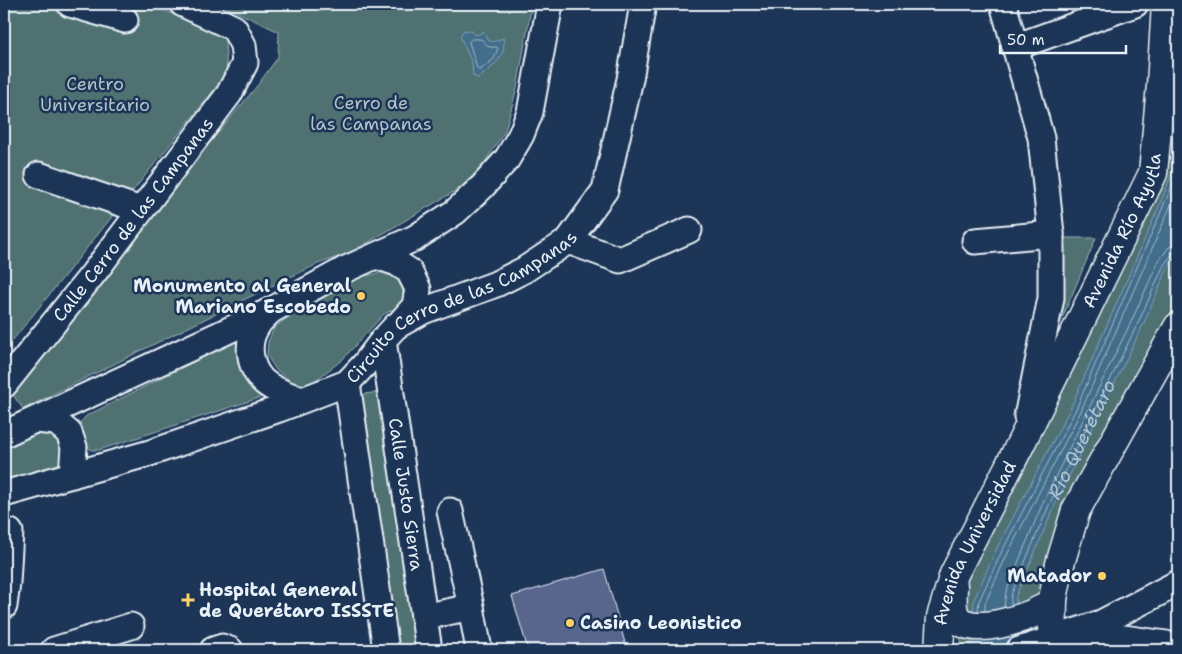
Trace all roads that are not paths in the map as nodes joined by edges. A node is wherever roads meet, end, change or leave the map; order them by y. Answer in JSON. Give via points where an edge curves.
{"nodes":[{"id":1,"x":70,"y":4,"type":"edge"},
{"id":2,"x":183,"y":4,"type":"edge"},
{"id":3,"x":550,"y":4,"type":"edge"},
{"id":4,"x":653,"y":4,"type":"edge"},
{"id":5,"x":1003,"y":4,"type":"edge"},
{"id":6,"x":1135,"y":4,"type":"edge"},
{"id":7,"x":1166,"y":4,"type":"edge"},
{"id":8,"x":100,"y":8,"type":"edge"},
{"id":9,"x":641,"y":15,"type":"edge"},
{"id":10,"x":125,"y":20,"type":"dead end"},
{"id":11,"x":1015,"y":47,"type":"junction"},
{"id":12,"x":39,"y":175,"type":"dead end"},
{"id":13,"x":141,"y":210,"type":"junction"},
{"id":14,"x":689,"y":230,"type":"dead end"},
{"id":15,"x":1051,"y":234,"type":"junction"},
{"id":16,"x":974,"y":240,"type":"dead end"},
{"id":17,"x":568,"y":241,"type":"junction"},
{"id":18,"x":376,"y":256,"type":"junction"},
{"id":19,"x":270,"y":311,"type":"junction"},
{"id":20,"x":1178,"y":327,"type":"edge"},
{"id":21,"x":389,"y":333,"type":"junction"},
{"id":22,"x":346,"y":383,"type":"junction"},
{"id":23,"x":4,"y":385,"type":"edge"},
{"id":24,"x":301,"y":400,"type":"junction"},
{"id":25,"x":36,"y":420,"type":"junction"},
{"id":26,"x":4,"y":434,"type":"edge"},
{"id":27,"x":1022,"y":441,"type":"junction"},
{"id":28,"x":72,"y":475,"type":"junction"},
{"id":29,"x":4,"y":494,"type":"edge"},
{"id":30,"x":450,"y":511,"type":"dead end"},
{"id":31,"x":10,"y":532,"type":"dead end"},
{"id":32,"x":954,"y":574,"type":"junction"},
{"id":33,"x":1178,"y":583,"type":"edge"},
{"id":34,"x":1053,"y":599,"type":"junction"},
{"id":35,"x":4,"y":606,"type":"edge"},
{"id":36,"x":471,"y":606,"type":"junction"},
{"id":37,"x":424,"y":617,"type":"junction"},
{"id":38,"x":1101,"y":623,"type":"junction"},
{"id":39,"x":131,"y":626,"type":"dead end"},
{"id":40,"x":1178,"y":642,"type":"edge"},
{"id":41,"x":1043,"y":647,"type":"edge"},
{"id":42,"x":1178,"y":649,"type":"edge"},
{"id":43,"x":54,"y":650,"type":"edge"},
{"id":44,"x":213,"y":650,"type":"edge"},
{"id":45,"x":230,"y":650,"type":"edge"},
{"id":46,"x":386,"y":650,"type":"edge"},
{"id":47,"x":429,"y":650,"type":"edge"},
{"id":48,"x":479,"y":650,"type":"edge"},
{"id":49,"x":939,"y":650,"type":"edge"}],
"edges":[{"from":1,"to":8,"type":"street"},
{"from":2,"to":13,"type":"street","name":"Calle Cerro de las Campanas","via":[[234,28],[243,45],[245,63],[229,94]]},
{"from":3,"to":18,"type":"street","via":[[530,112],[507,159],[455,212],[415,238]]},
{"from":4,"to":9,"type":"street","via":[[646,20]]},
{"from":5,"to":11,"type":"street"},
{"from":6,"to":11,"type":"street"},
{"from":7,"to":27,"type":"main road","name":"Avenida Río Ayutla","via":[[1162,85],[1152,174]]},
{"from":8,"to":10,"type":"street"},
{"from":9,"to":17,"type":"street","name":"Circuito Cerro de las Campanas","via":[[605,190]]},
{"from":11,"to":15,"type":"street","via":[[1041,138]]},
{"from":12,"to":13,"type":"street"},
{"from":13,"to":23,"type":"street","name":"Calle Cerro de las Campanas"},
{"from":14,"to":17,"type":"street","via":[[620,260]]},
{"from":15,"to":16,"type":"street"},
{"from":15,"to":27,"type":"street","via":[[1051,298]]},
{"from":17,"to":21,"type":"street","name":"Circuito Cerro de las Campanas","via":[[524,270],[423,311]]},
{"from":18,"to":19,"type":"street"},
{"from":18,"to":21,"type":"street","via":[[409,271],[418,289],[415,306]]},
{"from":19,"to":24,"type":"street","via":[[256,327],[250,345],[252,365],[263,381]]},
{"from":19,"to":25,"type":"street"},
{"from":20,"to":34,"type":"main road","via":[[1076,510]]},
{"from":21,"to":22,"type":"street","name":"Circuito Cerro de las Campanas"},
{"from":21,"to":37,"type":"street","name":"Calle Justo Sierra"},
{"from":22,"to":24,"type":"street","name":"Circuito Cerro de las Campanas"},
{"from":22,"to":46,"type":"street"},
{"from":24,"to":28,"type":"street","name":"Circuito Cerro de las Campanas","via":[[157,450]]},
{"from":25,"to":26,"type":"street"},
{"from":25,"to":28,"type":"street","via":[[56,422],[69,433],[74,447]]},
{"from":27,"to":32,"type":"main road","name":"Avenida Universidad"},
{"from":28,"to":29,"type":"street","name":"Circuito Cerro de las Campanas"},
{"from":30,"to":36,"type":"street"},
{"from":31,"to":35,"type":"street"},
{"from":32,"to":34,"type":"main road","via":[[952,601],[956,617],[967,624],[981,627],[1006,623],[1043,609]]},
{"from":32,"to":49,"type":"main road","name":"Avenida Universidad","via":[[941,617]]},
{"from":33,"to":38,"type":"street"},
{"from":34,"to":41,"type":"main road"},
{"from":36,"to":37,"type":"street"},
{"from":36,"to":48,"type":"street"},
{"from":37,"to":47,"type":"street","name":"Calle Justo Sierra"},
{"from":38,"to":40,"type":"street","via":[[1128,623],[1157,631]]},
{"from":38,"to":41,"type":"street"},
{"from":39,"to":43,"type":"street"},
{"from":41,"to":42,"type":"street","via":[[1116,637],[1166,644]]},
{"from":44,"to":45,"type":"street","via":[[222,647]]}]}
